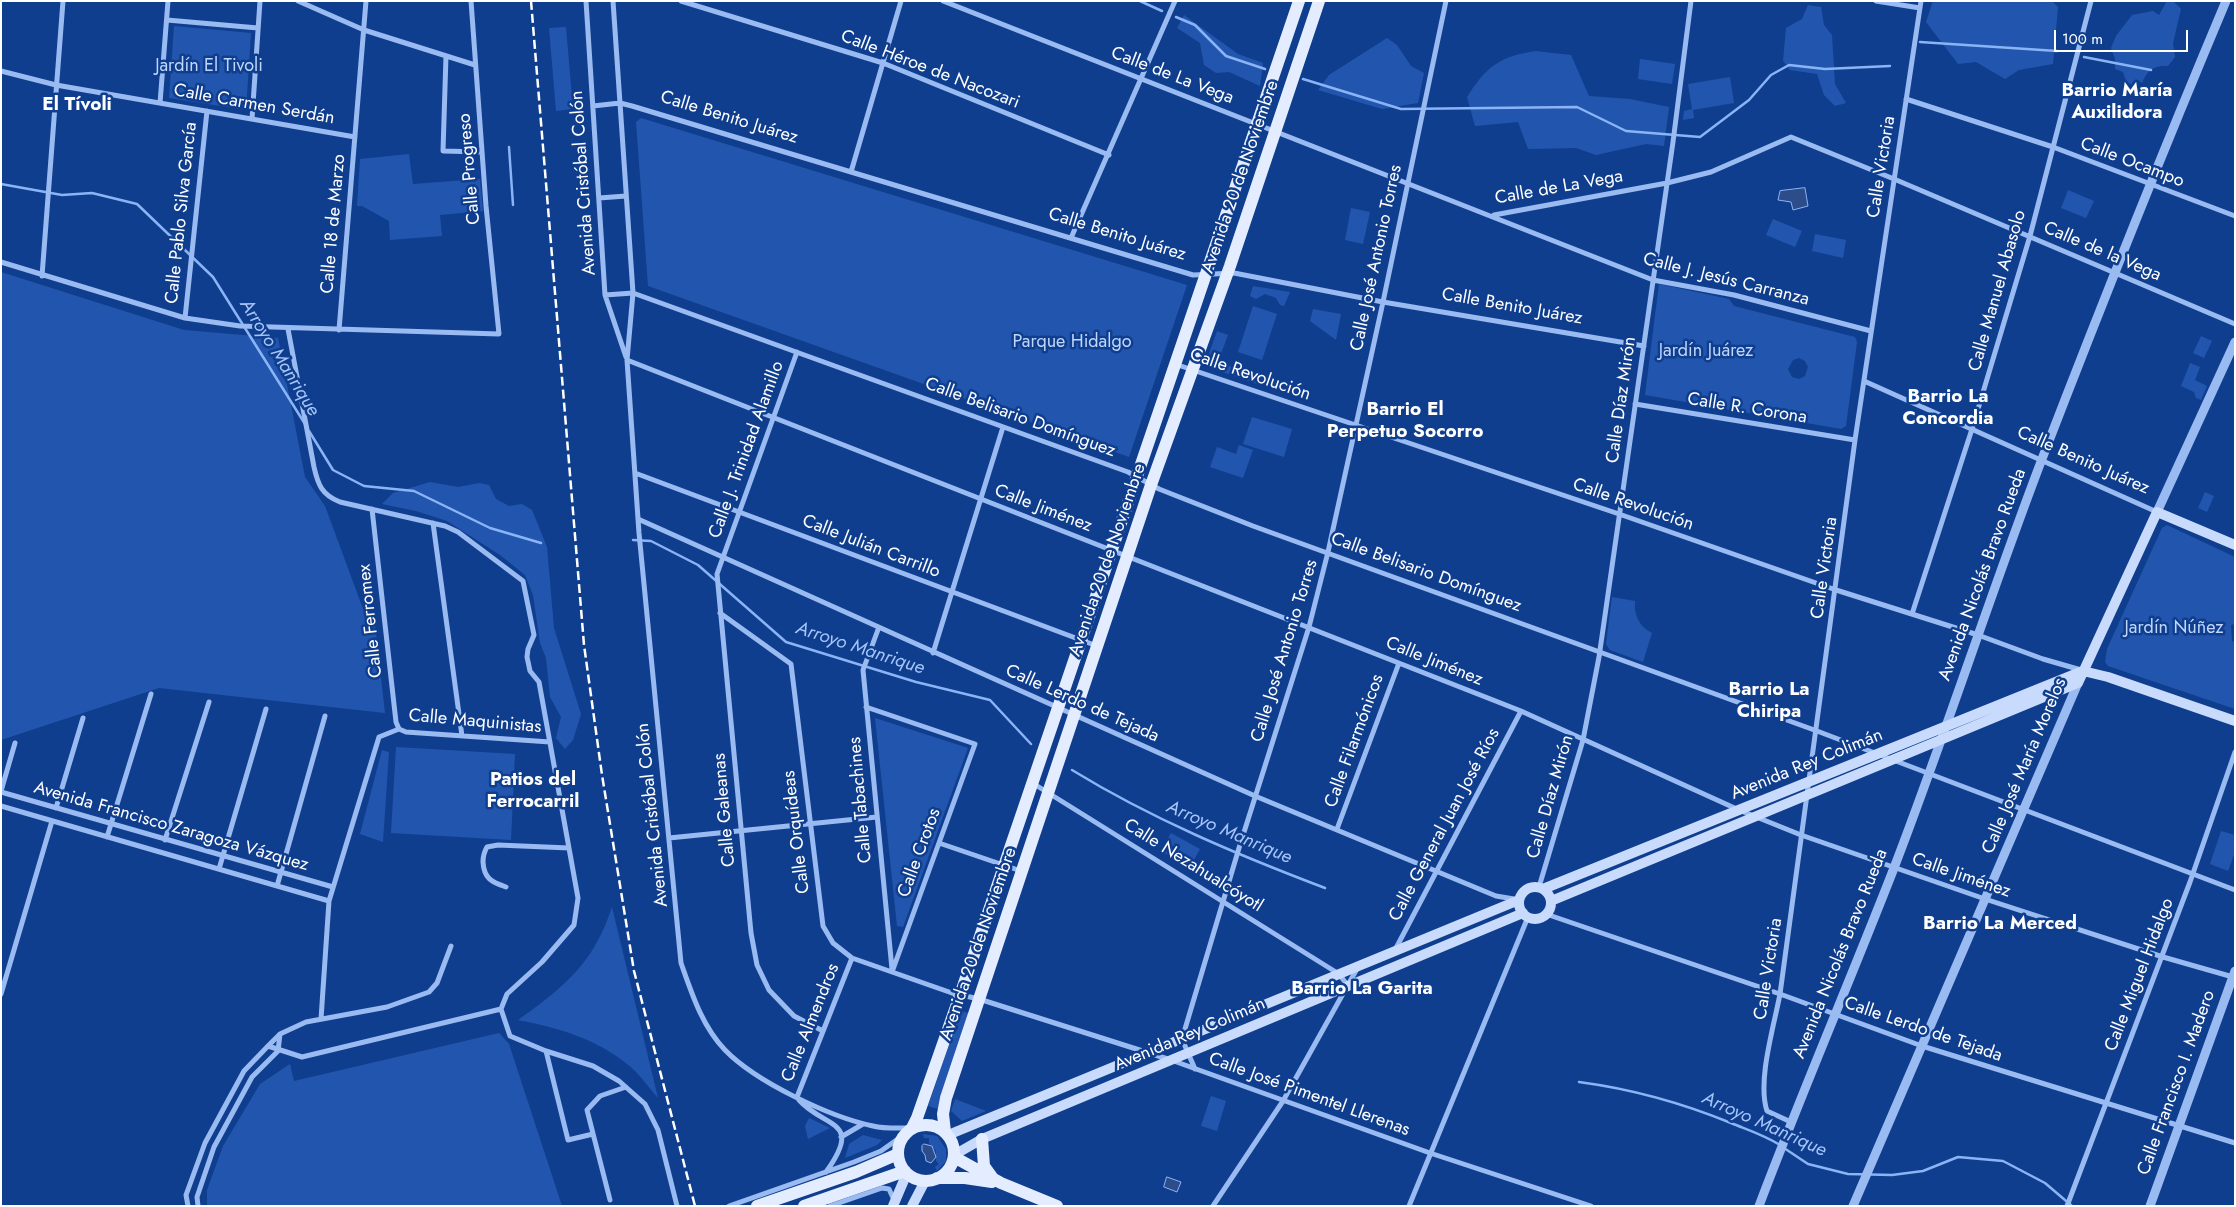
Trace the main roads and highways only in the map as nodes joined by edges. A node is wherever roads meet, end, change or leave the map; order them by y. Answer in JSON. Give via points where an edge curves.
{"nodes":[{"id":1,"x":1299,"y":1,"type":"edge"},
{"id":2,"x":1319,"y":1,"type":"edge"},
{"id":3,"x":2157,"y":512,"type":"joint"},
{"id":4,"x":2235,"y":545,"type":"edge"},
{"id":5,"x":2084,"y":671,"type":"junction"},
{"id":6,"x":2078,"y":683,"type":"joint"},
{"id":7,"x":2235,"y":721,"type":"edge"},
{"id":8,"x":1541,"y":888,"type":"junction"},
{"id":9,"x":1519,"y":900,"type":"junction"},
{"id":10,"x":1551,"y":901,"type":"junction"},
{"id":11,"x":1525,"y":915,"type":"junction"},
{"id":12,"x":908,"y":1131,"type":"junction"},
{"id":13,"x":946,"y":1133,"type":"junction"},
{"id":14,"x":982,"y":1139,"type":"junction"},
{"id":15,"x":898,"y":1154,"type":"junction"},
{"id":16,"x":954,"y":1156,"type":"junction"},
{"id":17,"x":906,"y":1172,"type":"junction"},
{"id":18,"x":931,"y":1180,"type":"junction"},
{"id":19,"x":998,"y":1181,"type":"junction"},
{"id":20,"x":894,"y":1203,"type":"edge"},
{"id":21,"x":757,"y":1206,"type":"edge"},
{"id":22,"x":804,"y":1206,"type":"edge"},
{"id":23,"x":912,"y":1206,"type":"edge"},
{"id":24,"x":1057,"y":1206,"type":"edge"}],
"edges":[{"from":1,"to":12,"type":"main road","name":"Avenida 20 de Noviembre","via":[[918,1118]]},
{"from":2,"to":13,"type":"main road","name":"Avenida 20 de Noviembre","via":[[1227,274],[1151,485],[944,1105]]},
{"from":3,"to":4,"type":"main road","name":"Calle Benito Juárez"},
{"from":3,"to":5,"type":"main road","name":"Calle José María Morelos"},
{"from":5,"to":6,"type":"main road","name":"Calle José María Morelos"},
{"from":5,"to":7,"type":"main road"},
{"from":5,"to":8,"type":"main road","name":"Avenida Rey Colimán"},
{"from":6,"to":10,"type":"main road","name":"Avenida Rey Colimán"},
{"from":8,"to":9,"type":"main road","via":[[1527,889]]},
{"from":8,"to":10,"type":"main road"},
{"from":9,"to":11,"type":"main road"},
{"from":9,"to":13,"type":"main road","name":"Avenida Rey Colimán"},
{"from":10,"to":11,"type":"main road","via":[[1546,914],[1537,918]]},
{"from":11,"to":14,"type":"main road","name":"Avenida Rey Colimán"},
{"from":12,"to":13,"type":"main road","via":[[927,1124]]},
{"from":12,"to":15,"type":"main road","via":[[901,1140]]},
{"from":13,"to":16,"type":"main road"},
{"from":14,"to":16,"type":"main road","name":"Avenida Rey Colimán"},
{"from":14,"to":19,"type":"main road","via":[[984,1166]]},
{"from":15,"to":17,"type":"main road"},
{"from":15,"to":21,"type":"main road"},
{"from":16,"to":18,"type":"main road","via":[[946,1172]]},
{"from":16,"to":19,"type":"main road"},
{"from":17,"to":18,"type":"main road"},
{"from":17,"to":20,"type":"main road"},
{"from":17,"to":22,"type":"main road"},
{"from":18,"to":19,"type":"main road","via":[[965,1178]]},
{"from":18,"to":23,"type":"main road"},
{"from":19,"to":24,"type":"main road"}]}
